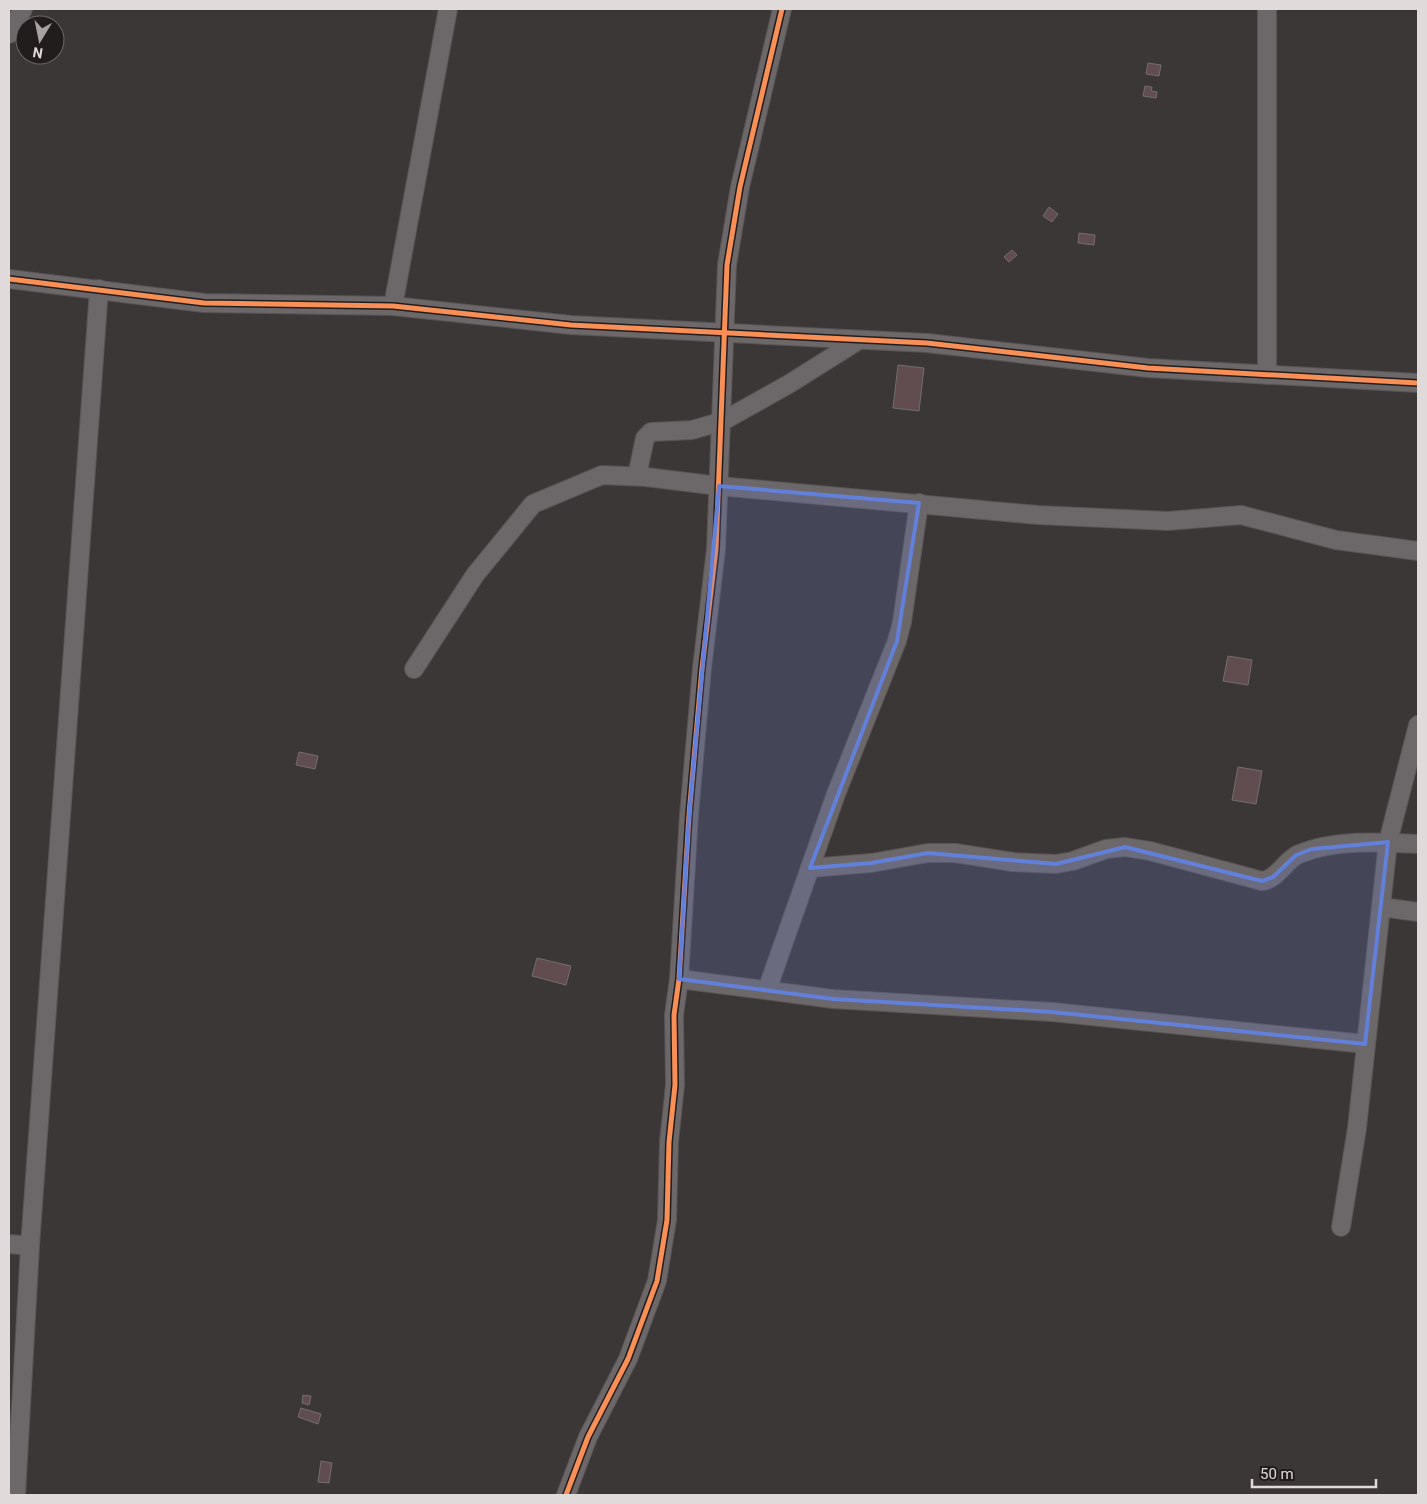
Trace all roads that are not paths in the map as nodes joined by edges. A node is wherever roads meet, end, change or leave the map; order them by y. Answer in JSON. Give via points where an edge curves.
{"nodes":[{"id":1,"x":23,"y":9,"type":"edge"},
{"id":2,"x":448,"y":9,"type":"edge"},
{"id":3,"x":782,"y":9,"type":"edge"},
{"id":4,"x":1267,"y":9,"type":"edge"},
{"id":5,"x":9,"y":34,"type":"edge"},
{"id":6,"x":9,"y":279,"type":"edge"},
{"id":7,"x":99,"y":289,"type":"junction"},
{"id":8,"x":393,"y":306,"type":"junction"},
{"id":9,"x":725,"y":334,"type":"junction"},
{"id":10,"x":859,"y":340,"type":"junction"},
{"id":11,"x":1267,"y":375,"type":"junction"},
{"id":12,"x":1418,"y":383,"type":"edge"},
{"id":13,"x":723,"y":421,"type":"junction"},
{"id":14,"x":637,"y":476,"type":"junction"},
{"id":15,"x":720,"y":486,"type":"junction"},
{"id":16,"x":919,"y":503,"type":"junction"},
{"id":17,"x":1418,"y":552,"type":"edge"},
{"id":18,"x":414,"y":669,"type":"dead end"},
{"id":19,"x":1418,"y":725,"type":"edge"},
{"id":20,"x":1388,"y":842,"type":"junction"},
{"id":21,"x":1418,"y":844,"type":"edge"},
{"id":22,"x":810,"y":868,"type":"junction"},
{"id":23,"x":1381,"y":907,"type":"junction"},
{"id":24,"x":1418,"y":912,"type":"edge"},
{"id":25,"x":679,"y":979,"type":"junction"},
{"id":26,"x":767,"y":990,"type":"junction"},
{"id":27,"x":1365,"y":1044,"type":"junction"},
{"id":28,"x":1340,"y":1226,"type":"dead end"},
{"id":29,"x":9,"y":1244,"type":"edge"},
{"id":30,"x":30,"y":1246,"type":"junction"},
{"id":31,"x":16,"y":1495,"type":"edge"},
{"id":32,"x":566,"y":1495,"type":"edge"}],
"edges":[{"from":1,"to":5,"type":"street"},
{"from":2,"to":8,"type":"street"},
{"from":3,"to":9,"type":"street","via":[[740,187],[727,266]]},
{"from":4,"to":11,"type":"street"},
{"from":6,"to":7,"type":"street"},
{"from":7,"to":8,"type":"street","via":[[204,302]]},
{"from":7,"to":30,"type":"street"},
{"from":8,"to":9,"type":"street","via":[[572,324]]},
{"from":9,"to":10,"type":"street"},
{"from":9,"to":13,"type":"street"},
{"from":10,"to":11,"type":"street","via":[[927,343],[1095,363]]},
{"from":10,"to":13,"type":"street"},
{"from":11,"to":12,"type":"street"},
{"from":13,"to":14,"type":"street","via":[[692,430],[652,432],[645,438]]},
{"from":13,"to":15,"type":"street"},
{"from":14,"to":15,"type":"street"},
{"from":14,"to":18,"type":"street","via":[[602,475],[533,504],[475,574]]},
{"from":15,"to":16,"type":"street"},
{"from":15,"to":25,"type":"street","via":[[689,815]]},
{"from":16,"to":17,"type":"street","via":[[1038,515],[1168,521],[1241,515],[1336,540]]},
{"from":16,"to":22,"type":"street","via":[[898,642],[836,794]]},
{"from":19,"to":20,"type":"street"},
{"from":20,"to":21,"type":"street"},
{"from":20,"to":22,"type":"street","via":[[1312,849],[1291,859],[1267,881],[1126,847],[1106,849],[1056,864],[928,852],[871,863]]},
{"from":20,"to":23,"type":"street"},
{"from":22,"to":26,"type":"street"},
{"from":23,"to":24,"type":"street"},
{"from":23,"to":27,"type":"street"},
{"from":25,"to":26,"type":"street"},
{"from":25,"to":32,"type":"street","via":[[674,1015],[667,1220],[657,1281],[628,1360],[588,1437]]},
{"from":26,"to":27,"type":"street","via":[[833,999],[1052,1012]]},
{"from":27,"to":28,"type":"street","via":[[1357,1128]]},
{"from":29,"to":30,"type":"street"},
{"from":30,"to":31,"type":"street"}]}
